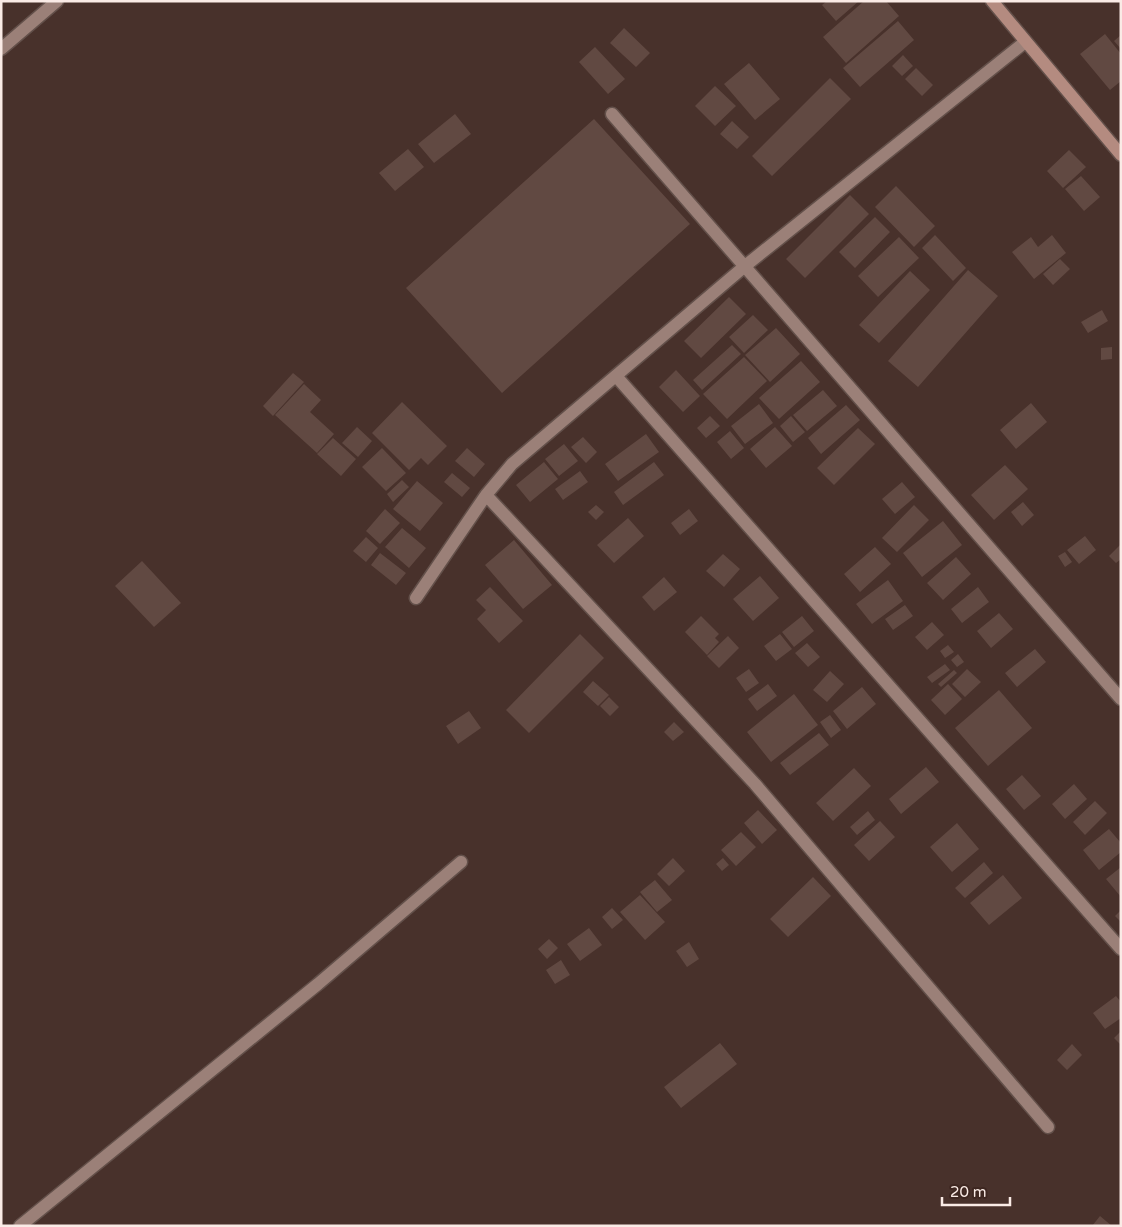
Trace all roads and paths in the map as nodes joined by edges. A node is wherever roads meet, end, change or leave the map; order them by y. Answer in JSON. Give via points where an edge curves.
{"nodes":[{"id":1,"x":56,"y":1,"type":"edge"},
{"id":2,"x":992,"y":1,"type":"edge"},
{"id":3,"x":1025,"y":42,"type":"junction"},
{"id":4,"x":1,"y":49,"type":"edge"},
{"id":5,"x":612,"y":114,"type":"dead end"},
{"id":6,"x":1119,"y":151,"type":"edge"},
{"id":7,"x":745,"y":266,"type":"junction"},
{"id":8,"x":616,"y":376,"type":"junction"},
{"id":9,"x":486,"y":495,"type":"junction"},
{"id":10,"x":416,"y":598,"type":"dead end"},
{"id":11,"x":1121,"y":699,"type":"edge"},
{"id":12,"x":461,"y":862,"type":"dead end"},
{"id":13,"x":1121,"y":949,"type":"edge"},
{"id":14,"x":1048,"y":1127,"type":"dead end"},
{"id":15,"x":20,"y":1226,"type":"edge"}],
"edges":[{"from":1,"to":4,"type":"street"},
{"from":2,"to":3,"type":"main road"},
{"from":3,"to":6,"type":"main road"},
{"from":3,"to":7,"type":"street"},
{"from":5,"to":7,"type":"street"},
{"from":7,"to":8,"type":"street"},
{"from":7,"to":11,"type":"street"},
{"from":8,"to":9,"type":"street","via":[[512,464]]},
{"from":8,"to":13,"type":"street"},
{"from":9,"to":10,"type":"street"},
{"from":9,"to":14,"type":"street","via":[[755,784]]},
{"from":12,"to":15,"type":"street","via":[[318,984]]}]}
